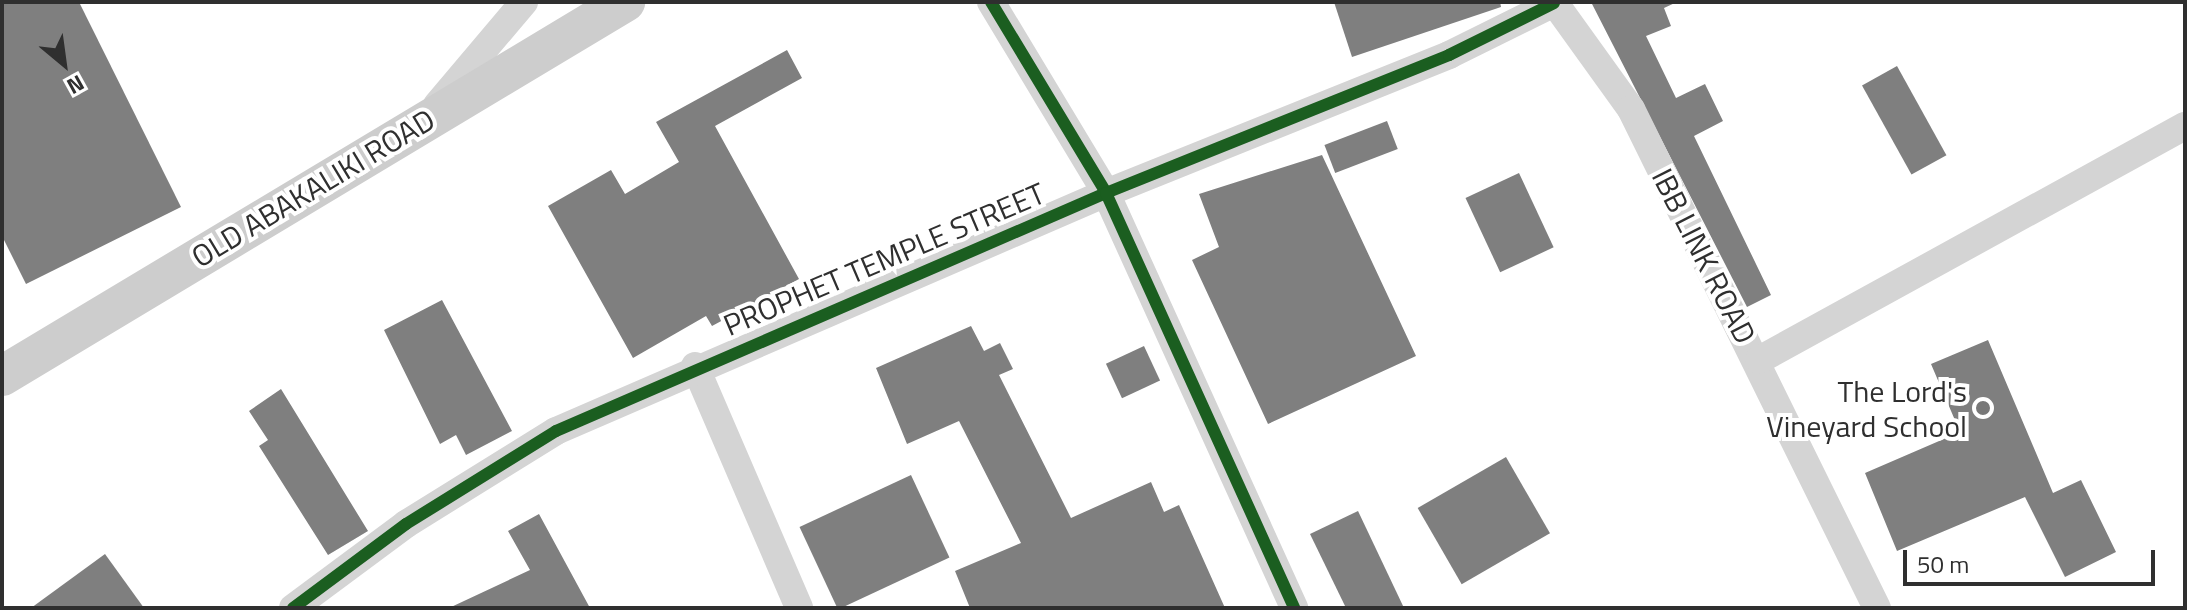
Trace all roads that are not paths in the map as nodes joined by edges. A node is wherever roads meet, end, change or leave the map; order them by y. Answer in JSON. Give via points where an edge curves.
{"nodes":[{"id":1,"x":524,"y":2,"type":"edge"},
{"id":2,"x":625,"y":2,"type":"edge"},
{"id":3,"x":991,"y":2,"type":"edge"},
{"id":4,"x":1554,"y":2,"type":"edge"},
{"id":5,"x":421,"y":123,"type":"junction"},
{"id":6,"x":2185,"y":126,"type":"edge"},
{"id":7,"x":1106,"y":193,"type":"junction"},
{"id":8,"x":1759,"y":360,"type":"junction"},
{"id":9,"x":695,"y":366,"type":"junction"},
{"id":10,"x":2,"y":376,"type":"edge"},
{"id":11,"x":293,"y":608,"type":"edge"},
{"id":12,"x":799,"y":608,"type":"edge"},
{"id":13,"x":1294,"y":608,"type":"edge"},
{"id":14,"x":1877,"y":608,"type":"edge"}],
"edges":[{"from":1,"to":5,"type":"street"},
{"from":2,"to":5,"type":"main road","name":"OLD ABAKALIKI ROAD"},
{"from":3,"to":7,"type":"street"},
{"from":4,"to":7,"type":"street","name":"PROPHET TEMPLE STREET","via":[[1449,55]]},
{"from":4,"to":8,"type":"street","name":"IBB LINK ROAD","via":[[1616,81],[1689,236]]},
{"from":5,"to":10,"type":"main road","name":"OLD ABAKALIKI ROAD"},
{"from":6,"to":8,"type":"street"},
{"from":7,"to":9,"type":"street","name":"PROPHET TEMPLE STREET"},
{"from":7,"to":13,"type":"street"},
{"from":8,"to":14,"type":"street","name":"IBB LINK ROAD"},
{"from":9,"to":11,"type":"street","name":"PROPHET TEMPLE STREET","via":[[556,431],[406,524]]},
{"from":9,"to":12,"type":"street","name":"PROPHET TEMPLE STREET"}]}
